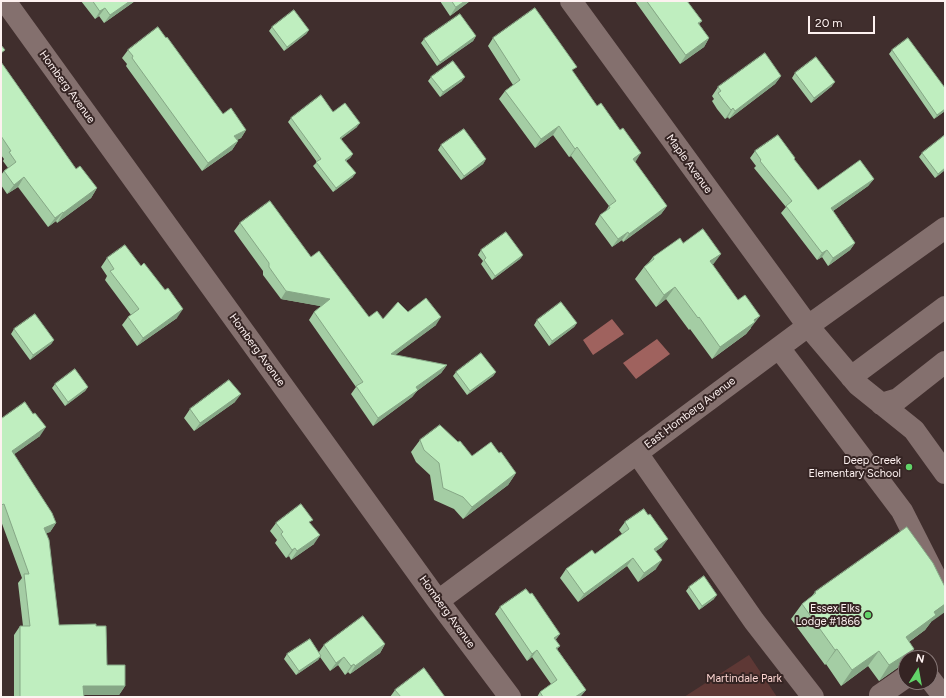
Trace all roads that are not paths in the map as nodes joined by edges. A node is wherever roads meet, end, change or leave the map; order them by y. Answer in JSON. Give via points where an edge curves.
{"nodes":[{"id":1,"x":5,"y":1,"type":"edge"},
{"id":2,"x":571,"y":1,"type":"edge"},
{"id":3,"x":945,"y":228,"type":"edge"},
{"id":4,"x":945,"y":307,"type":"edge"},
{"id":5,"x":808,"y":326,"type":"junction"},
{"id":6,"x":778,"y":348,"type":"junction"},
{"id":7,"x":945,"y":362,"type":"edge"},
{"id":8,"x":852,"y":377,"type":"junction"},
{"id":9,"x":881,"y":404,"type":"junction"},
{"id":10,"x":637,"y":453,"type":"junction"},
{"id":11,"x":945,"y":473,"type":"edge"},
{"id":12,"x":945,"y":596,"type":"edge"},
{"id":13,"x":438,"y":601,"type":"junction"},
{"id":14,"x":898,"y":683,"type":"edge"},
{"id":15,"x":510,"y":697,"type":"edge"},
{"id":16,"x":812,"y":697,"type":"edge"},
{"id":17,"x":882,"y":697,"type":"edge"}],
"edges":[{"from":1,"to":13,"type":"street","name":"Homberg Avenue"},
{"from":2,"to":5,"type":"street","name":"Maple Avenue"},
{"from":3,"to":5,"type":"street","name":"East Homberg Avenue"},
{"from":4,"to":8,"type":"street"},
{"from":5,"to":6,"type":"street","name":"East Homberg Avenue"},
{"from":5,"to":8,"type":"street","name":"Maple Avenue"},
{"from":6,"to":10,"type":"street","name":"East Homberg Avenue"},
{"from":6,"to":12,"type":"street","via":[[902,511]]},
{"from":7,"to":9,"type":"street","via":[[898,399]]},
{"from":8,"to":9,"type":"street","name":"Maple Avenue"},
{"from":9,"to":11,"type":"street","name":"Maple Avenue","via":[[914,430]]},
{"from":10,"to":13,"type":"street","name":"East Homberg Avenue"},
{"from":10,"to":16,"type":"street","via":[[754,621]]},
{"from":13,"to":15,"type":"street","name":"Homberg Avenue"},
{"from":14,"to":17,"type":"street","via":[[880,695]]}]}
